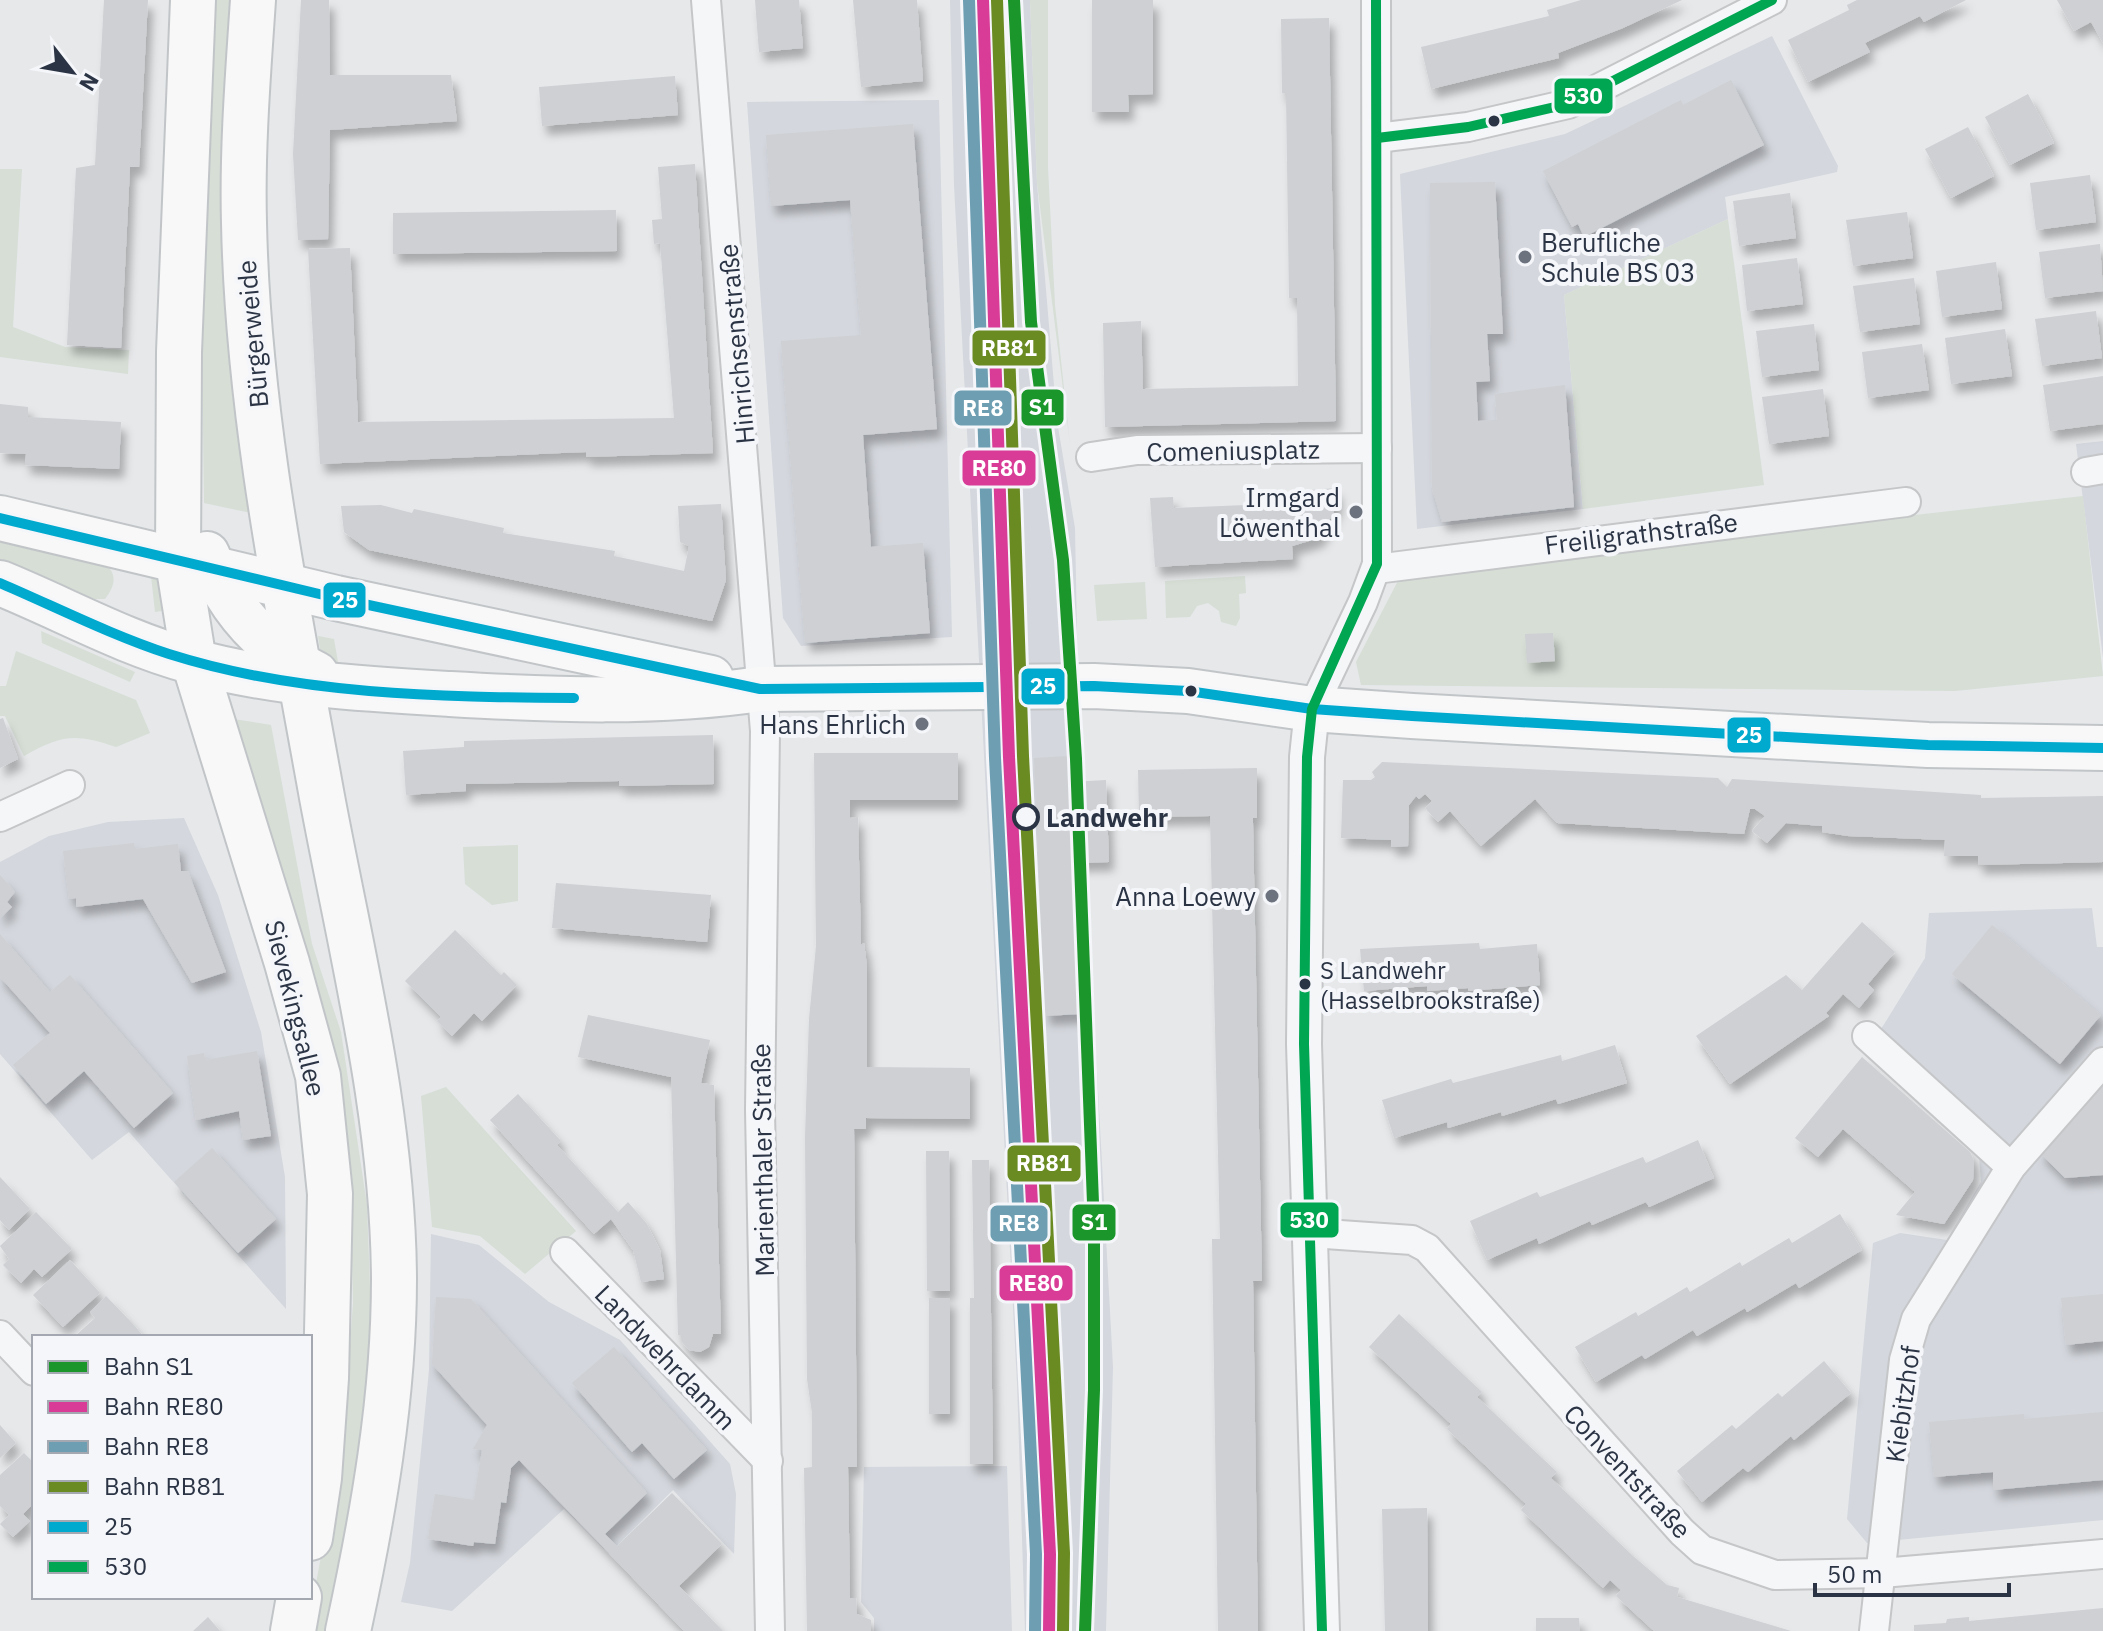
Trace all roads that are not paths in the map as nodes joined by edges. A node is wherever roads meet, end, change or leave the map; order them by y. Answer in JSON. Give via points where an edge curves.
{"nodes":[{"id":1,"x":193,"y":0,"type":"edge"},
{"id":2,"x":253,"y":0,"type":"edge"},
{"id":3,"x":706,"y":0,"type":"edge"},
{"id":4,"x":1376,"y":0,"type":"edge"},
{"id":5,"x":1772,"y":0,"type":"edge"},
{"id":6,"x":1377,"y":138,"type":"junction"},
{"id":7,"x":1377,"y":448,"type":"junction"},
{"id":8,"x":1091,"y":457,"type":"dead end"},
{"id":9,"x":1906,"y":502,"type":"dead end"},
{"id":10,"x":0,"y":518,"type":"edge"},
{"id":11,"x":1376,"y":569,"type":"junction"},
{"id":12,"x":19,"y":591,"type":"edge"},
{"id":13,"x":234,"y":620,"type":"junction"},
{"id":14,"x":760,"y":689,"type":"junction"},
{"id":15,"x":1312,"y":709,"type":"junction"},
{"id":16,"x":2103,"y":748,"type":"edge"},
{"id":17,"x":70,"y":785,"type":"dead end"},
{"id":18,"x":0,"y":817,"type":"edge"},
{"id":19,"x":1867,"y":1036,"type":"dead end"},
{"id":20,"x":2103,"y":1062,"type":"edge"},
{"id":21,"x":2011,"y":1167,"type":"junction"},
{"id":22,"x":1311,"y":1233,"type":"junction"},
{"id":23,"x":565,"y":1252,"type":"dead end"},
{"id":24,"x":0,"y":1335,"type":"edge"},
{"id":25,"x":32,"y":1369,"type":"edge"},
{"id":26,"x":768,"y":1461,"type":"junction"},
{"id":27,"x":312,"y":1525,"type":"edge"},
{"id":28,"x":2103,"y":1554,"type":"edge"},
{"id":29,"x":1882,"y":1573,"type":"junction"},
{"id":30,"x":299,"y":1599,"type":"edge"},
{"id":31,"x":293,"y":1631,"type":"edge"},
{"id":32,"x":348,"y":1631,"type":"edge"},
{"id":33,"x":770,"y":1631,"type":"edge"},
{"id":34,"x":1322,"y":1631,"type":"edge"},
{"id":35,"x":1874,"y":1631,"type":"edge"}],
"edges":[{"from":1,"to":13,"type":"main road","via":[[179,352]]},
{"from":2,"to":13,"type":"main road","name":"Bürgerweide","via":[[244,223],[256,398]]},
{"from":3,"to":14,"type":"street","name":"Hinrichsenstraße"},
{"from":4,"to":6,"type":"street"},
{"from":5,"to":6,"type":"street","via":[[1568,104],[1468,127]]},
{"from":6,"to":7,"type":"street"},
{"from":7,"to":8,"type":"street","name":"Comeniusplatz","via":[[1137,450]]},
{"from":7,"to":11,"type":"street"},
{"from":9,"to":11,"type":"street","name":"Freiligrathstraße"},
{"from":10,"to":13,"type":"main road"},
{"from":11,"to":15,"type":"street"},
{"from":12,"to":13,"type":"main road","via":[[128,641]]},
{"from":13,"to":14,"type":"main road","via":[[416,615]]},
{"from":13,"to":14,"type":"main road","via":[[351,688],[521,698],[710,697]]},
{"from":13,"to":27,"type":"main road","name":"Sievekingsallee","via":[[287,963],[318,1076],[330,1209],[326,1378]]},
{"from":13,"to":32,"type":"main road","via":[[323,800],[380,1095],[394,1281],[369,1532]]},
{"from":14,"to":15,"type":"main road","via":[[1094,686],[1188,691]]},
{"from":14,"to":26,"type":"street","name":"Marienthaler Straße","via":[[765,751],[760,1110]]},
{"from":15,"to":16,"type":"main road","via":[[1928,745]]},
{"from":15,"to":22,"type":"street","via":[[1304,999]]},
{"from":17,"to":18,"type":"street"},
{"from":19,"to":21,"type":"street"},
{"from":20,"to":21,"type":"street","name":"Kiebitzhof"},
{"from":21,"to":29,"type":"street","name":"Kiebitzhof","via":[[1916,1319],[1904,1360]]},
{"from":22,"to":29,"type":"street","name":"Conventstraße","via":[[1412,1240],[1427,1248],[1702,1550],[1775,1575]]},
{"from":22,"to":34,"type":"street"},
{"from":23,"to":26,"type":"street","name":"Landwehrdamm"},
{"from":24,"to":25,"type":"street"},
{"from":26,"to":33,"type":"street","name":"Marienthaler Straße"},
{"from":28,"to":29,"type":"street","name":"Conventstraße"},
{"from":29,"to":35,"type":"street","name":"Kiebitzhof"},
{"from":30,"to":31,"type":"main road"}]}
